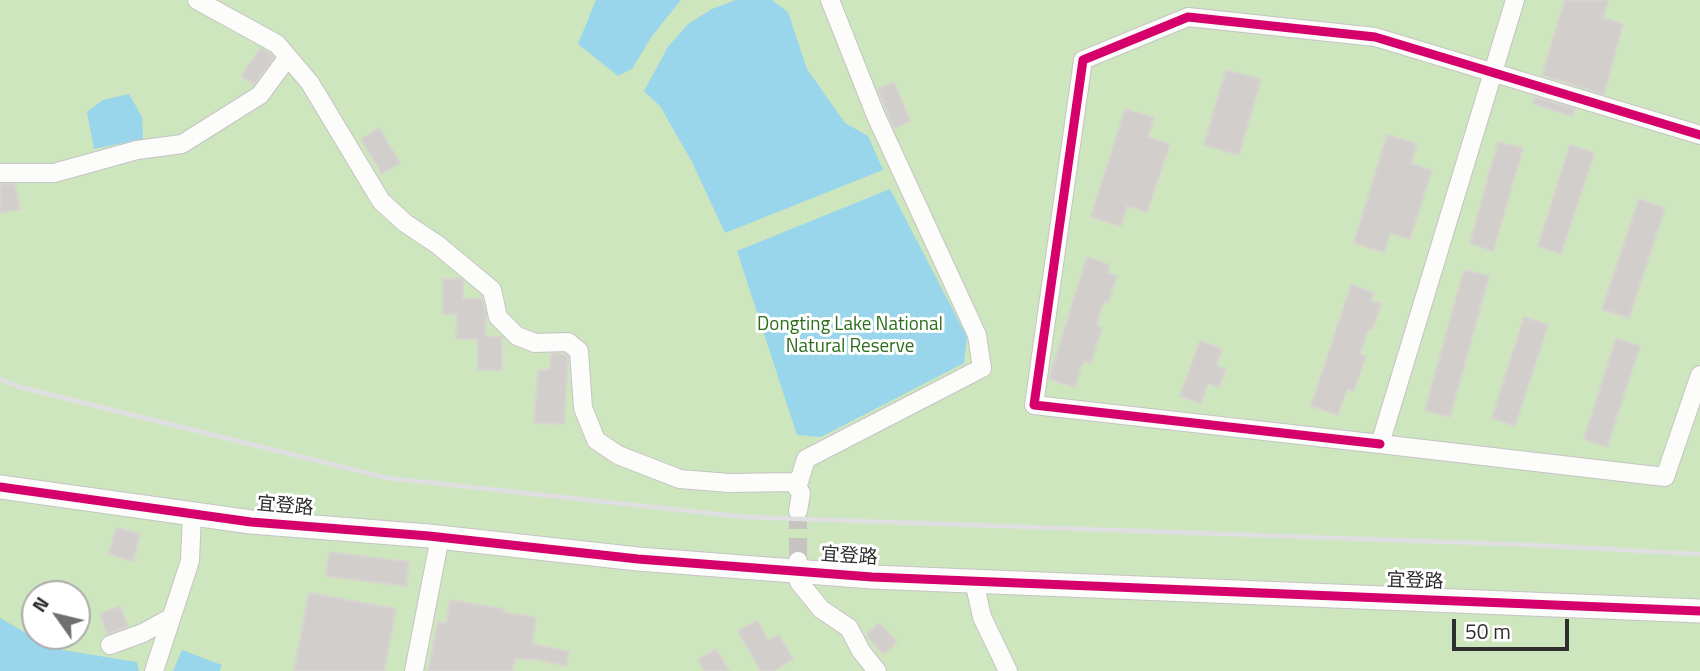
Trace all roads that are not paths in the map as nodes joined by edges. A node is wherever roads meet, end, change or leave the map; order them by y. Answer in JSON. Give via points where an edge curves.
{"nodes":[{"id":1,"x":197,"y":0,"type":"edge"},
{"id":2,"x":830,"y":0,"type":"edge"},
{"id":3,"x":1515,"y":0,"type":"edge"},
{"id":4,"x":288,"y":57,"type":"junction"},
{"id":5,"x":1493,"y":72,"type":"junction"},
{"id":6,"x":1700,"y":135,"type":"edge"},
{"id":7,"x":0,"y":173,"type":"edge"},
{"id":8,"x":1700,"y":375,"type":"edge"},
{"id":9,"x":1380,"y":444,"type":"junction"},
{"id":10,"x":0,"y":487,"type":"edge"},
{"id":11,"x":797,"y":488,"type":"junction"},
{"id":12,"x":798,"y":511,"type":"tunnel mouth"},
{"id":13,"x":192,"y":514,"type":"junction"},
{"id":14,"x":440,"y":537,"type":"junction"},
{"id":15,"x":798,"y":566,"type":"junction"},
{"id":16,"x":974,"y":581,"type":"junction"},
{"id":17,"x":1700,"y":611,"type":"edge"},
{"id":18,"x":170,"y":618,"type":"junction"},
{"id":19,"x":110,"y":645,"type":"dead end"},
{"id":20,"x":153,"y":671,"type":"edge"},
{"id":21,"x":414,"y":671,"type":"edge"},
{"id":22,"x":877,"y":671,"type":"edge"},
{"id":23,"x":1007,"y":671,"type":"edge"}],
"edges":[{"from":1,"to":4,"type":"street","via":[[278,44]]},
{"from":2,"to":11,"type":"street","via":[[876,116],[977,335],[982,368],[806,459]]},
{"from":3,"to":5,"type":"street"},
{"from":4,"to":7,"type":"street","via":[[260,95],[181,144],[137,150],[54,173]]},
{"from":4,"to":11,"type":"street","via":[[310,83],[382,201],[492,290],[499,317],[517,336],[535,343],[568,342],[579,351],[583,408],[596,440],[618,455],[680,480],[793,482]]},
{"from":5,"to":6,"type":"street"},
{"from":5,"to":9,"type":"street"},
{"from":5,"to":9,"type":"street","via":[[1375,37],[1188,17],[1083,60],[1034,405]]},
{"from":8,"to":9,"type":"street","via":[[1665,477]]},
{"from":10,"to":13,"type":"street","name":"宜登路"},
{"from":11,"to":12,"type":"street","via":[[801,493]]},
{"from":13,"to":14,"type":"street","name":"宜登路"},
{"from":13,"to":18,"type":"street","via":[[190,561]]},
{"from":14,"to":15,"type":"street","name":"宜登路","via":[[638,559]]},
{"from":14,"to":21,"type":"street"},
{"from":15,"to":16,"type":"street","name":"宜登路"},
{"from":15,"to":22,"type":"street","via":[[799,582],[821,608],[849,628]]},
{"from":16,"to":17,"type":"street","name":"宜登路"},
{"from":16,"to":23,"type":"street","via":[[982,617]]},
{"from":18,"to":19,"type":"street"},
{"from":18,"to":20,"type":"street"}]}
